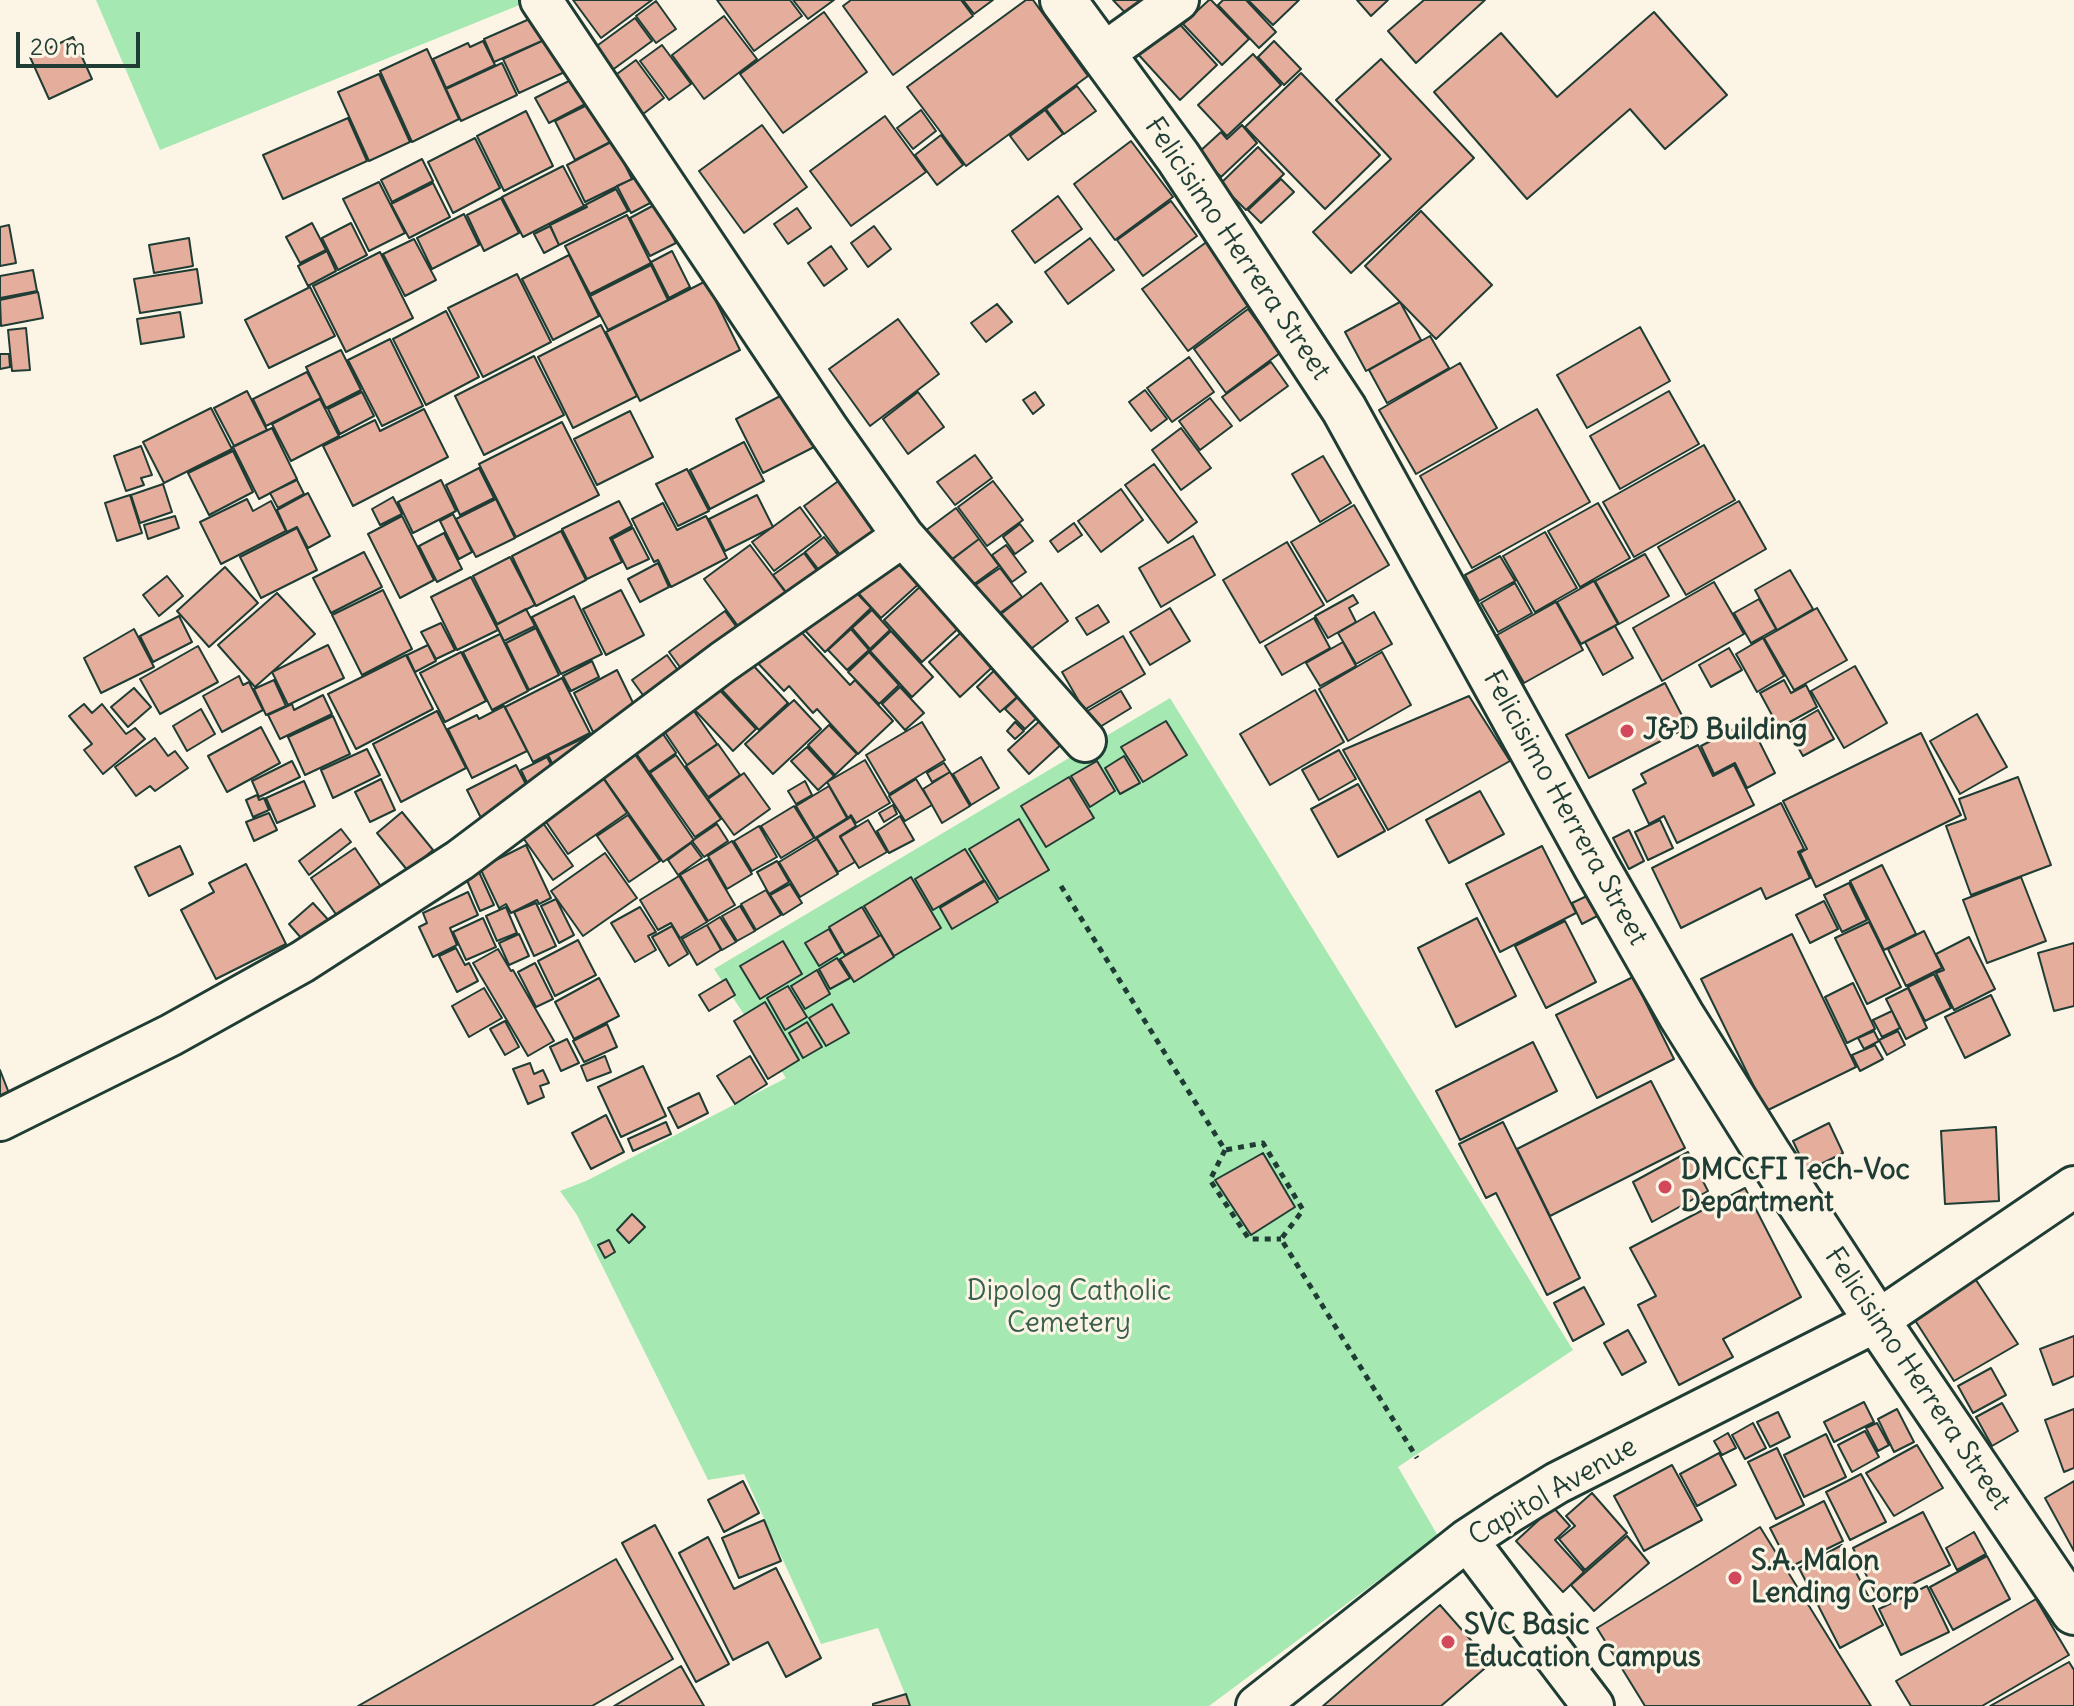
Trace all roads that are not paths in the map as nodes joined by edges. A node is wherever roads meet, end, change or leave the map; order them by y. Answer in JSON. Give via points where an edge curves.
{"nodes":[{"id":1,"x":541,"y":0,"type":"edge"},
{"id":2,"x":1063,"y":0,"type":"edge"},
{"id":3,"x":1178,"y":0,"type":"edge"},
{"id":4,"x":1103,"y":54,"type":"junction"},
{"id":5,"x":903,"y":536,"type":"junction"},
{"id":6,"x":1085,"y":741,"type":"dead end"},
{"id":7,"x":0,"y":1120,"type":"edge"},
{"id":8,"x":2074,"y":1187,"type":"edge"},
{"id":9,"x":1877,"y":1321,"type":"junction"},
{"id":10,"x":1467,"y":1540,"type":"junction"},
{"id":11,"x":2074,"y":1612,"type":"edge"},
{"id":12,"x":1257,"y":1706,"type":"edge"},
{"id":13,"x":1593,"y":1706,"type":"edge"}],
"edges":[{"from":1,"to":5,"type":"street"},
{"from":2,"to":4,"type":"street","name":"Felicisimo Herrera Street"},
{"from":3,"to":4,"type":"street"},
{"from":4,"to":9,"type":"street","name":"Felicisimo Herrera Street","via":[[1178,157],[1344,409],[1681,1015]]},
{"from":5,"to":6,"type":"street"},
{"from":5,"to":7,"type":"street","via":[[723,662],[460,860],[302,962]]},
{"from":8,"to":9,"type":"street","name":"Capitol Avenue"},
{"from":9,"to":10,"type":"street","name":"Capitol Avenue","via":[[1557,1483]]},
{"from":9,"to":11,"type":"street","name":"Felicisimo Herrera Street"},
{"from":10,"to":12,"type":"street","name":"Capitol Avenue"},
{"from":10,"to":13,"type":"street"}]}
